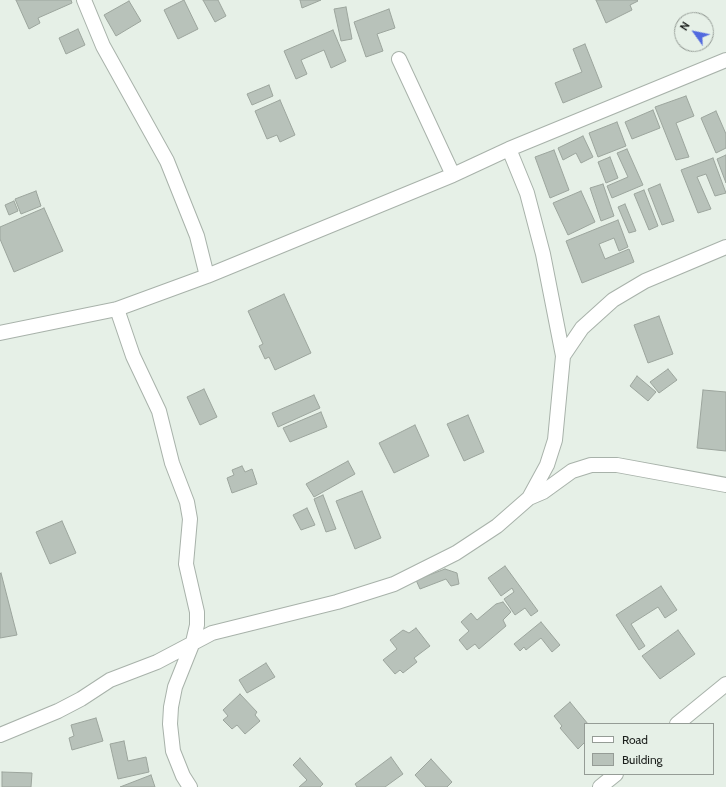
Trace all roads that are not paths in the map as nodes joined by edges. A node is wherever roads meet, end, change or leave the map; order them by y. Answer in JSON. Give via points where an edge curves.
{"nodes":[{"id":1,"x":84,"y":0,"type":"edge"},
{"id":2,"x":399,"y":59,"type":"dead end"},
{"id":3,"x":726,"y":60,"type":"edge"},
{"id":4,"x":509,"y":149,"type":"junction"},
{"id":5,"x":453,"y":175,"type":"junction"},
{"id":6,"x":726,"y":247,"type":"edge"},
{"id":7,"x":207,"y":276,"type":"junction"},
{"id":8,"x":117,"y":308,"type":"junction"},
{"id":9,"x":0,"y":333,"type":"edge"},
{"id":10,"x":563,"y":356,"type":"junction"},
{"id":11,"x":726,"y":484,"type":"edge"},
{"id":12,"x":530,"y":498,"type":"junction"},
{"id":13,"x":193,"y":642,"type":"junction"},
{"id":14,"x":726,"y":684,"type":"edge"},
{"id":15,"x":678,"y":723,"type":"edge"},
{"id":16,"x":0,"y":735,"type":"edge"},
{"id":17,"x":615,"y":775,"type":"edge"},
{"id":18,"x":190,"y":787,"type":"edge"},
{"id":19,"x":600,"y":787,"type":"edge"}],
"edges":[{"from":1,"to":7,"type":"street","via":[[103,46],[167,162],[197,236]]},
{"from":2,"to":5,"type":"street"},
{"from":3,"to":4,"type":"street"},
{"from":4,"to":5,"type":"street"},
{"from":4,"to":10,"type":"street","via":[[527,193],[543,254]]},
{"from":5,"to":7,"type":"street"},
{"from":6,"to":10,"type":"street","via":[[646,281],[613,300],[582,328]]},
{"from":7,"to":8,"type":"street"},
{"from":8,"to":9,"type":"street"},
{"from":8,"to":13,"type":"street","via":[[133,356],[159,411],[172,463],[187,502],[190,519],[186,564],[197,612]]},
{"from":10,"to":12,"type":"street","via":[[555,440],[547,465]]},
{"from":11,"to":12,"type":"street","via":[[617,465],[591,465],[572,471]]},
{"from":12,"to":13,"type":"street","via":[[497,526],[456,553],[394,584],[337,602],[212,633]]},
{"from":13,"to":16,"type":"street","via":[[157,662],[110,680],[58,711]]},
{"from":13,"to":18,"type":"street","via":[[170,707],[173,751]]},
{"from":14,"to":15,"type":"street"},
{"from":17,"to":19,"type":"street"}]}
